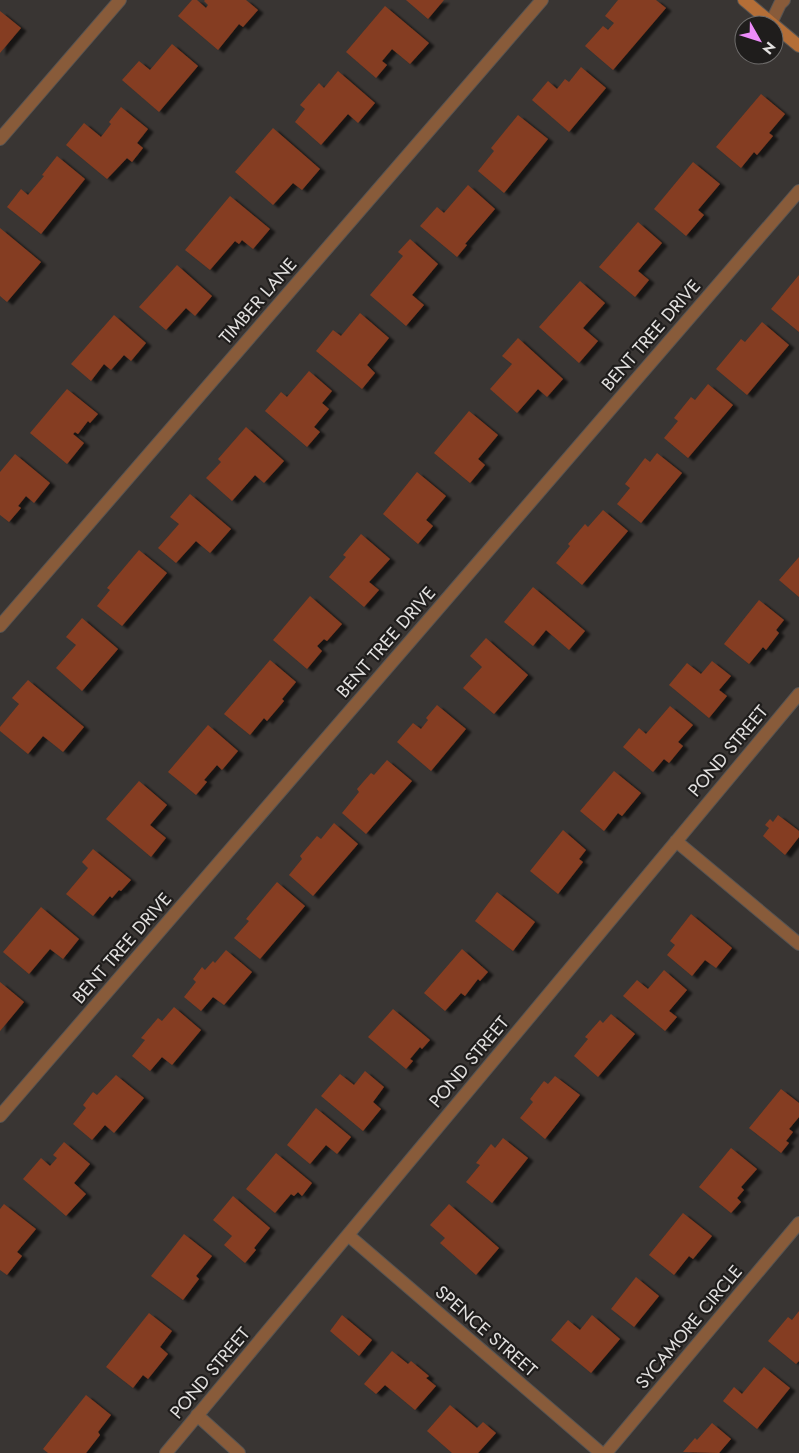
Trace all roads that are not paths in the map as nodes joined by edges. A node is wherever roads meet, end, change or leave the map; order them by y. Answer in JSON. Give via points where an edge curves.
{"nodes":[{"id":1,"x":120,"y":0,"type":"edge"},
{"id":2,"x":542,"y":0,"type":"edge"},
{"id":3,"x":744,"y":0,"type":"edge"},
{"id":4,"x":784,"y":0,"type":"edge"},
{"id":5,"x":762,"y":15,"type":"edge"},
{"id":6,"x":775,"y":15,"type":"edge"},
{"id":7,"x":784,"y":34,"type":"edge"},
{"id":8,"x":799,"y":46,"type":"edge"},
{"id":9,"x":0,"y":139,"type":"edge"},
{"id":10,"x":799,"y":190,"type":"edge"},
{"id":11,"x":0,"y":626,"type":"edge"},
{"id":12,"x":799,"y":694,"type":"edge"},
{"id":13,"x":676,"y":841,"type":"junction"},
{"id":14,"x":799,"y":944,"type":"edge"},
{"id":15,"x":0,"y":1116,"type":"edge"},
{"id":16,"x":799,"y":1224,"type":"edge"},
{"id":17,"x":348,"y":1235,"type":"junction"},
{"id":18,"x":197,"y":1415,"type":"junction"},
{"id":19,"x":166,"y":1453,"type":"edge"},
{"id":20,"x":239,"y":1453,"type":"edge"},
{"id":21,"x":601,"y":1453,"type":"edge"},
{"id":22,"x":606,"y":1453,"type":"edge"}],
"edges":[{"from":1,"to":9,"type":"street"},
{"from":2,"to":11,"type":"street","name":"TIMBER LANE"},
{"from":3,"to":5,"type":"street"},
{"from":4,"to":6,"type":"street"},
{"from":7,"to":8,"type":"street"},
{"from":10,"to":15,"type":"street","name":"BENT TREE DRIVE"},
{"from":12,"to":13,"type":"street","name":"POND STREET"},
{"from":13,"to":14,"type":"street"},
{"from":13,"to":17,"type":"street","name":"POND STREET"},
{"from":16,"to":22,"type":"street","name":"SYCAMORE CIRCLE"},
{"from":17,"to":18,"type":"street","name":"POND STREET"},
{"from":17,"to":21,"type":"street","name":"SPENCE STREET"},
{"from":18,"to":19,"type":"street","name":"POND STREET"},
{"from":18,"to":20,"type":"street"}]}
